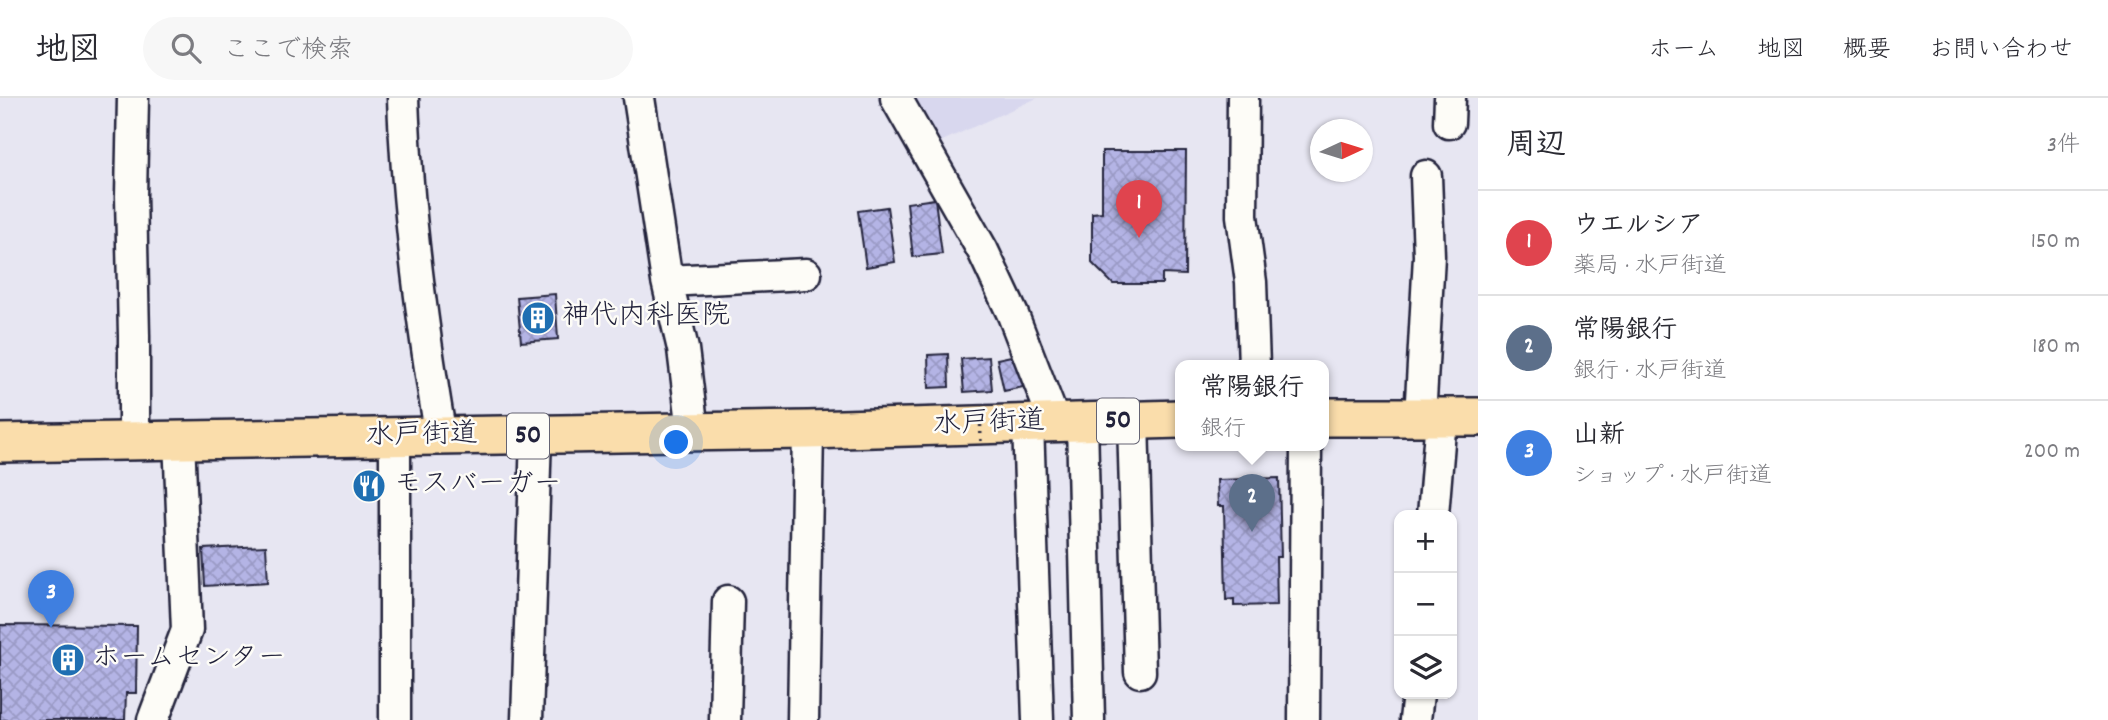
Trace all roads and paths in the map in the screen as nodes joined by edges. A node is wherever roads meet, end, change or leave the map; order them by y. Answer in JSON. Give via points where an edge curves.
{"nodes":[{"id":1,"x":133,"y":98,"type":"edge"},
{"id":2,"x":402,"y":98,"type":"edge"},
{"id":3,"x":639,"y":98,"type":"edge"},
{"id":4,"x":896,"y":98,"type":"edge"},
{"id":5,"x":1243,"y":98,"type":"edge"},
{"id":6,"x":1426,"y":176,"type":"dead end"},
{"id":7,"x":806,"y":274,"type":"dead end"},
{"id":8,"x":667,"y":281,"type":"junction"},
{"id":9,"x":1254,"y":360,"type":"edge"},
{"id":10,"x":980,"y":404,"type":"dead end"},
{"id":11,"x":1329,"y":417,"type":"edge"},
{"id":12,"x":1478,"y":417,"type":"edge"},
{"id":13,"x":1430,"y":418,"type":"junction"},
{"id":14,"x":1175,"y":419,"type":"edge"},
{"id":15,"x":1133,"y":420,"type":"junction"},
{"id":16,"x":1055,"y":422,"type":"junction"},
{"id":17,"x":808,"y":430,"type":"junction"},
{"id":18,"x":693,"y":431,"type":"junction"},
{"id":19,"x":536,"y":435,"type":"junction"},
{"id":20,"x":395,"y":437,"type":"junction"},
{"id":21,"x":441,"y":437,"type":"junction"},
{"id":22,"x":179,"y":439,"type":"junction"},
{"id":23,"x":134,"y":440,"type":"junction"},
{"id":24,"x":0,"y":443,"type":"edge"},
{"id":25,"x":981,"y":444,"type":"dead end"},
{"id":26,"x":1306,"y":451,"type":"edge"},
{"id":27,"x":1433,"y":510,"type":"edge"},
{"id":28,"x":728,"y":601,"type":"dead end"},
{"id":29,"x":1140,"y":671,"type":"dead end"},
{"id":30,"x":1417,"y":699,"type":"edge"},
{"id":31,"x":153,"y":720,"type":"edge"},
{"id":32,"x":395,"y":720,"type":"edge"},
{"id":33,"x":527,"y":720,"type":"edge"},
{"id":34,"x":725,"y":720,"type":"edge"},
{"id":35,"x":803,"y":720,"type":"edge"},
{"id":36,"x":1038,"y":720,"type":"edge"},
{"id":37,"x":1088,"y":720,"type":"edge"},
{"id":38,"x":1304,"y":720,"type":"edge"},
{"id":39,"x":1415,"y":720,"type":"edge"}],
"edges":[{"from":1,"to":23,"type":"street"},
{"from":2,"to":21,"type":"street","via":[[420,289]]},
{"from":3,"to":8,"type":"street"},
{"from":4,"to":16,"type":"street","via":[[988,262]]},
{"from":5,"to":9,"type":"street","via":[[1242,216],[1251,282]]},
{"from":6,"to":13,"type":"street"},
{"from":7,"to":8,"type":"street"},
{"from":8,"to":18,"type":"street","via":[[683,349]]},
{"from":10,"to":25,"type":"path","bridge":true},
{"from":11,"to":13,"type":"main road"},
{"from":12,"to":13,"type":"main road"},
{"from":13,"to":27,"type":"street"},
{"from":14,"to":15,"type":"main road","name":"水戸街道","number":"50"},
{"from":15,"to":16,"type":"main road","name":"水戸街道","number":"50"},
{"from":15,"to":29,"type":"street"},
{"from":16,"to":17,"type":"main road","name":"水戸街道","number":"50"},
{"from":16,"to":36,"type":"street"},
{"from":16,"to":37,"type":"street"},
{"from":17,"to":18,"type":"main road","name":"水戸街道","number":"50"},
{"from":17,"to":35,"type":"street"},
{"from":18,"to":19,"type":"main road","name":"水戸街道","number":"50"},
{"from":19,"to":21,"type":"main road","name":"水戸街道","number":"50"},
{"from":19,"to":33,"type":"street"},
{"from":20,"to":21,"type":"main road","name":"水戸街道","number":"50"},
{"from":20,"to":22,"type":"main road","name":"水戸街道","number":"50"},
{"from":20,"to":32,"type":"street"},
{"from":22,"to":23,"type":"main road","name":"水戸街道","number":"50"},
{"from":22,"to":31,"type":"street","via":[[187,630]]},
{"from":23,"to":24,"type":"main road","name":"水戸街道","number":"50"},
{"from":26,"to":38,"type":"street"},
{"from":28,"to":34,"type":"street"},
{"from":30,"to":39,"type":"street"}]}
